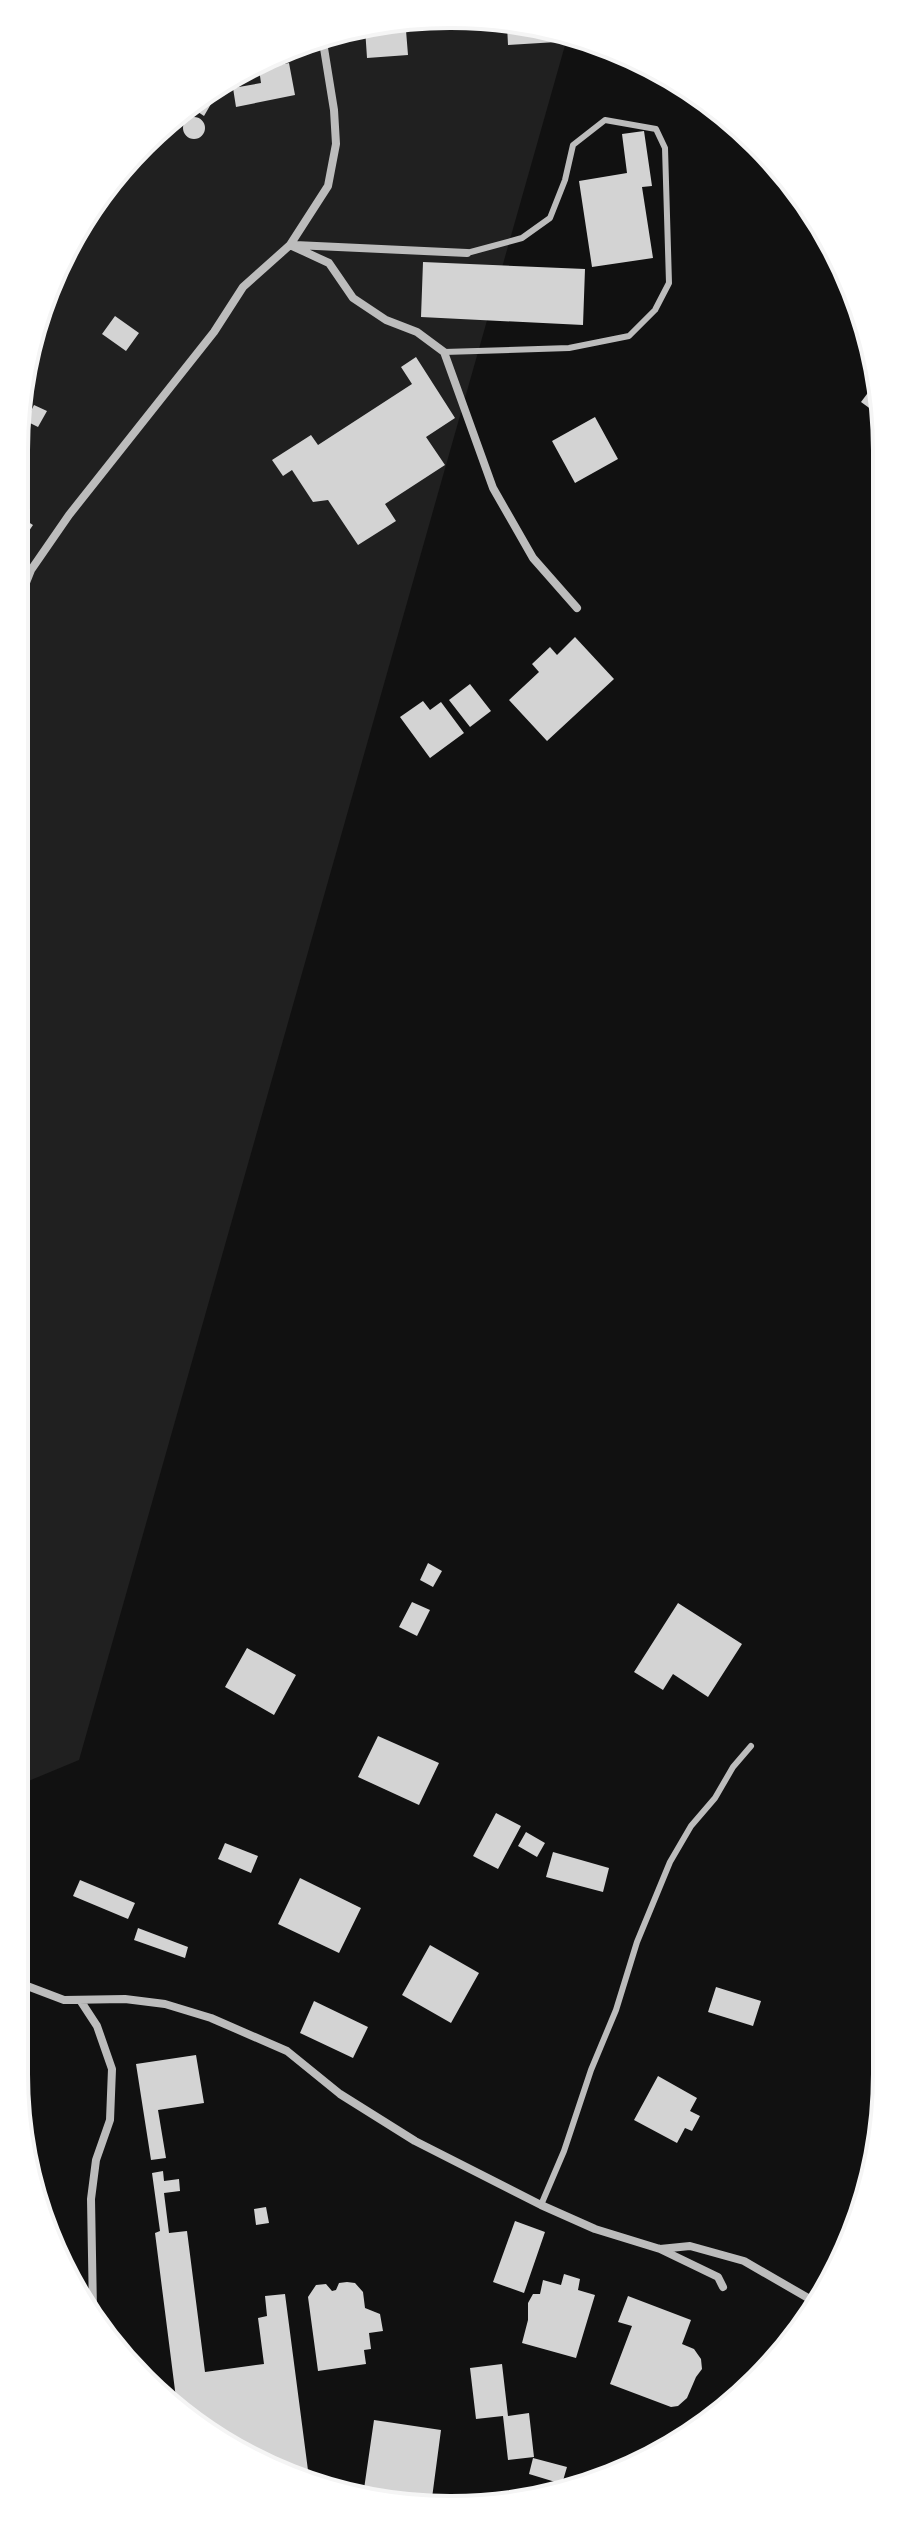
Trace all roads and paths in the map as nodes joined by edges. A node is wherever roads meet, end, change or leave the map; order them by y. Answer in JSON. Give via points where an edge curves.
{"nodes":[{"id":1,"x":324,"y":47,"type":"edge"},
{"id":2,"x":290,"y":245,"type":"junction"},
{"id":3,"x":467,"y":253,"type":"joint"},
{"id":4,"x":444,"y":352,"type":"junction"},
{"id":5,"x":28,"y":578,"type":"edge"},
{"id":6,"x":577,"y":608,"type":"dead end"},
{"id":7,"x":751,"y":1746,"type":"dead end"},
{"id":8,"x":28,"y":1986,"type":"edge"},
{"id":9,"x":80,"y":2000,"type":"junction"},
{"id":10,"x":541,"y":2205,"type":"junction"},
{"id":11,"x":660,"y":2249,"type":"junction"},
{"id":12,"x":723,"y":2287,"type":"dead end"},
{"id":13,"x":93,"y":2298,"type":"edge"},
{"id":14,"x":808,"y":2298,"type":"edge"}],
"edges":[{"from":1,"to":2,"type":"street","via":[[336,144],[328,186]]},
{"from":2,"to":3,"type":"street"},
{"from":2,"to":4,"type":"street","via":[[329,263],[353,298]]},
{"from":2,"to":5,"type":"street","via":[[243,287],[214,332],[69,515]]},
{"from":3,"to":4,"type":"lane","via":[[522,238],[550,218],[573,145],[605,120],[656,129],[665,148],[669,283],[655,310],[629,336],[584,345]]},
{"from":4,"to":6,"type":"street","via":[[493,488],[533,558]]},
{"from":7,"to":10,"type":"lane","via":[[670,1862]]},
{"from":8,"to":9,"type":"street","via":[[64,2000]]},
{"from":9,"to":10,"type":"street","via":[[165,2004],[287,2051],[340,2094],[415,2141]]},
{"from":9,"to":13,"type":"street","via":[[97,2026],[112,2069],[110,2120],[96,2160],[91,2199]]},
{"from":10,"to":11,"type":"street"},
{"from":11,"to":12,"type":"street","via":[[718,2277]]},
{"from":11,"to":14,"type":"street","via":[[690,2246],[744,2261]]}]}
